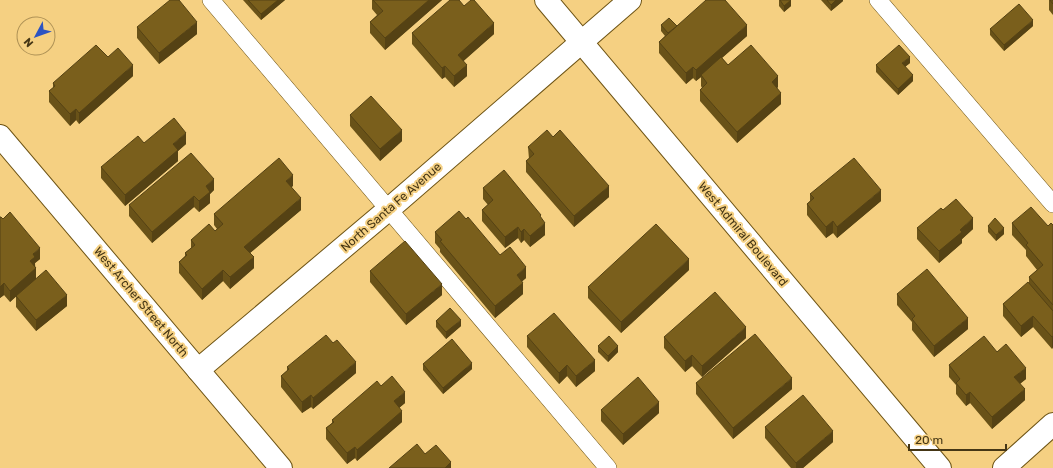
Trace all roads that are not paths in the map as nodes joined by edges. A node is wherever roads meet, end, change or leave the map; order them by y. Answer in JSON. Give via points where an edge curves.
{"nodes":[{"id":1,"x":210,"y":0,"type":"edge"},
{"id":2,"x":546,"y":0,"type":"edge"},
{"id":3,"x":630,"y":0,"type":"edge"},
{"id":4,"x":878,"y":0,"type":"edge"},
{"id":5,"x":582,"y":42,"type":"junction"},
{"id":6,"x":0,"y":136,"type":"edge"},
{"id":7,"x":1053,"y":204,"type":"edge"},
{"id":8,"x":389,"y":209,"type":"junction"},
{"id":9,"x":198,"y":370,"type":"junction"},
{"id":10,"x":1053,"y":424,"type":"edge"},
{"id":11,"x":281,"y":468,"type":"edge"},
{"id":12,"x":608,"y":468,"type":"edge"},
{"id":13,"x":940,"y":468,"type":"edge"},
{"id":14,"x":1004,"y":468,"type":"edge"}],
"edges":[{"from":1,"to":8,"type":"lane"},
{"from":2,"to":5,"type":"street","name":"West Admiral Boulevard"},
{"from":3,"to":5,"type":"street","name":"North Santa Fe Avenue"},
{"from":4,"to":7,"type":"lane"},
{"from":5,"to":8,"type":"street","name":"North Santa Fe Avenue"},
{"from":5,"to":13,"type":"street","name":"West Admiral Boulevard"},
{"from":6,"to":9,"type":"street","name":"West Archer Street North"},
{"from":8,"to":9,"type":"street","name":"North Santa Fe Avenue"},
{"from":8,"to":12,"type":"lane"},
{"from":9,"to":11,"type":"street","name":"West Archer Street North"},
{"from":10,"to":14,"type":"street"}]}
